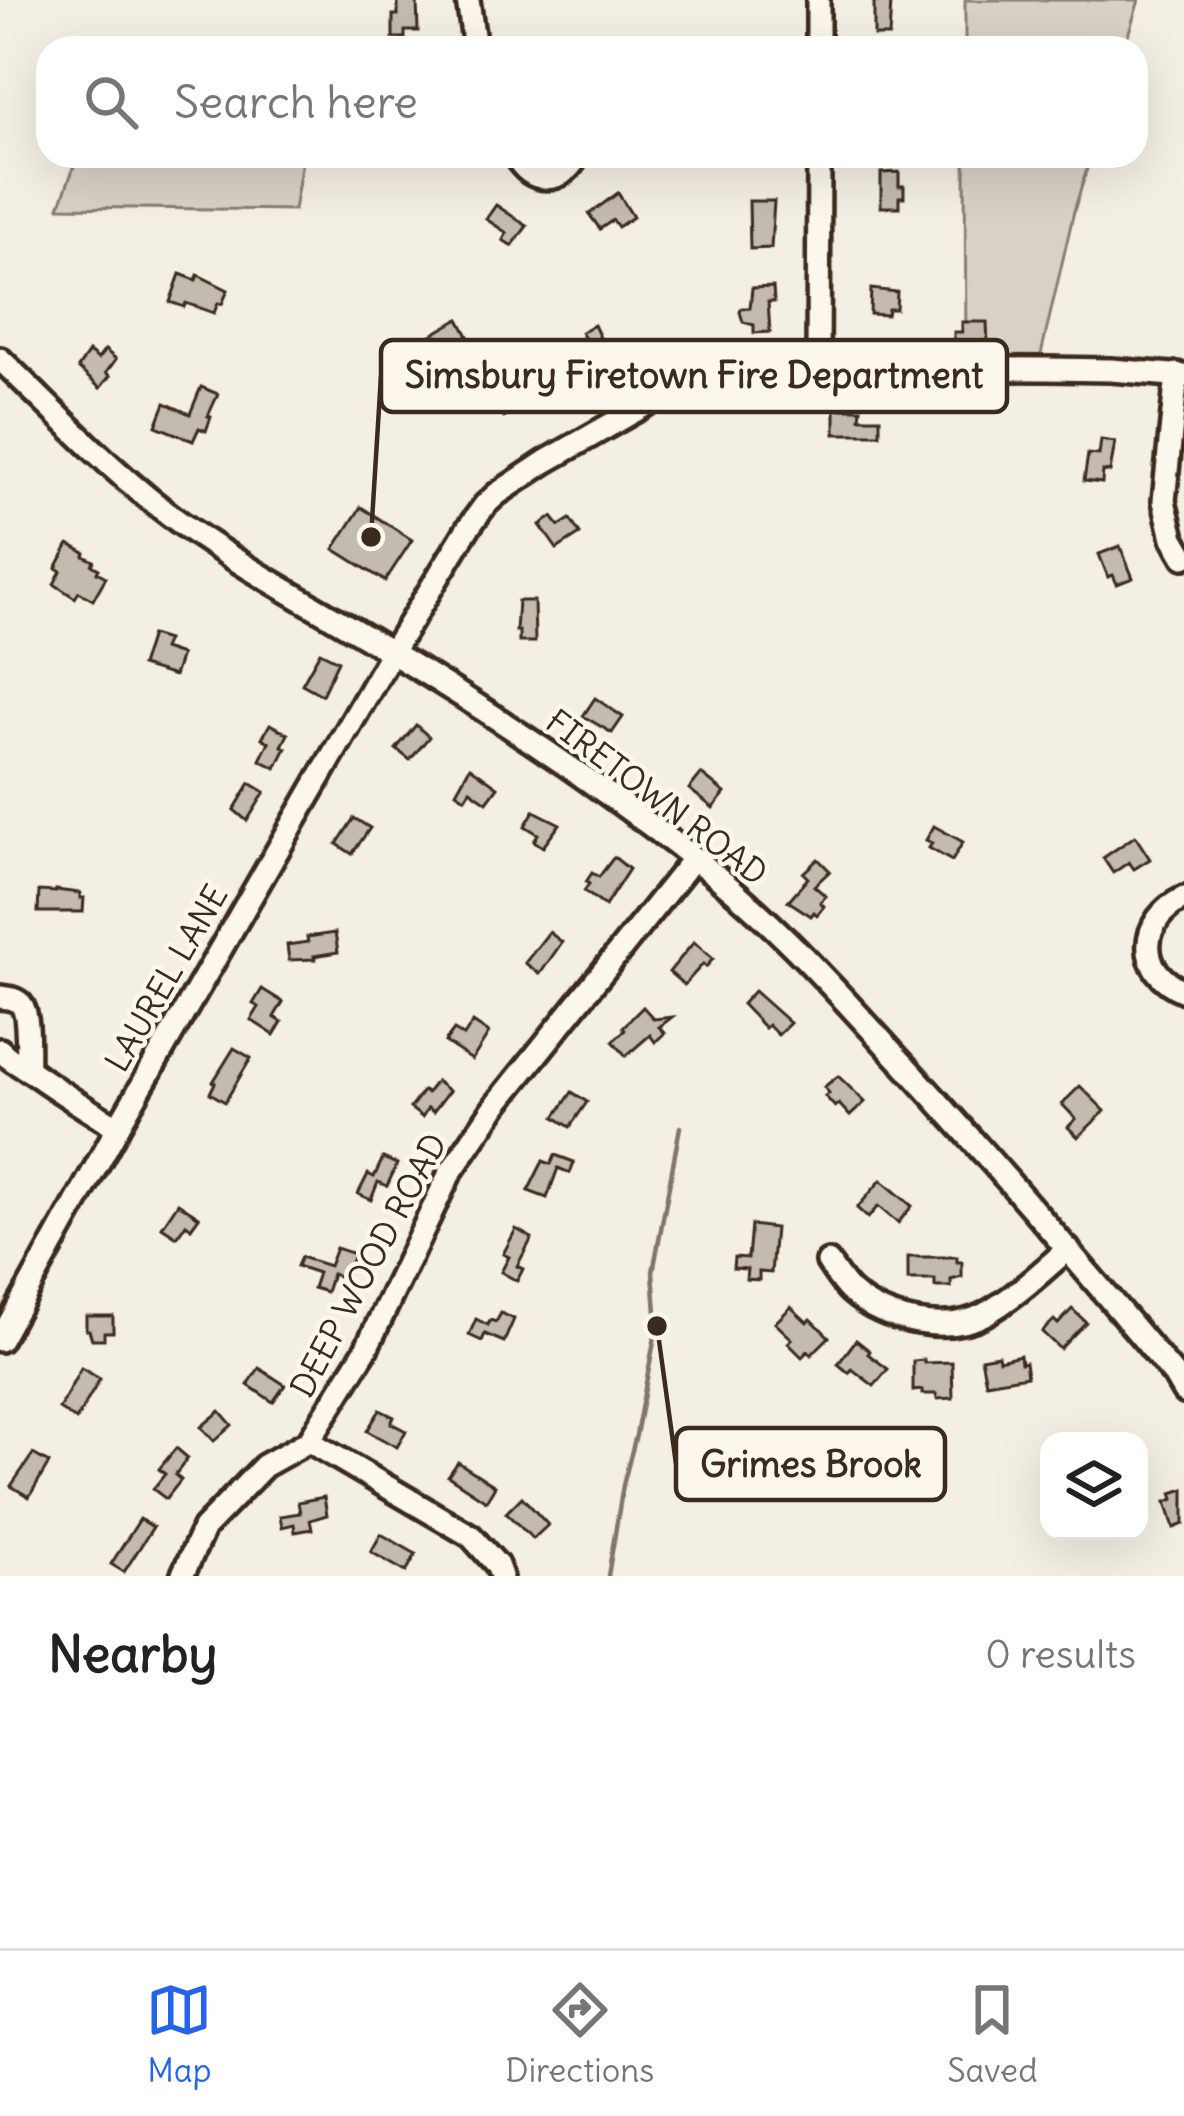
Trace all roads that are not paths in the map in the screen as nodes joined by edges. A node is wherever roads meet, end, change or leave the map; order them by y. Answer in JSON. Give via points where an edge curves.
{"nodes":[{"id":1,"x":468,"y":0,"type":"edge"},
{"id":2,"x":818,"y":0,"type":"edge"},
{"id":3,"x":473,"y":36,"type":"edge"},
{"id":4,"x":818,"y":36,"type":"edge"},
{"id":5,"x":522,"y":168,"type":"edge"},
{"id":6,"x":571,"y":168,"type":"edge"},
{"id":7,"x":819,"y":168,"type":"edge"},
{"id":8,"x":0,"y":359,"type":"edge"},
{"id":9,"x":818,"y":368,"type":"junction"},
{"id":10,"x":1180,"y":375,"type":"edge"},
{"id":11,"x":1184,"y":557,"type":"edge"},
{"id":12,"x":392,"y":652,"type":"junction"},
{"id":13,"x":694,"y":858,"type":"junction"},
{"id":14,"x":1184,"y":898,"type":"edge"},
{"id":15,"x":1184,"y":991,"type":"edge"},
{"id":16,"x":0,"y":997,"type":"edge"},
{"id":17,"x":0,"y":1050,"type":"edge"},
{"id":18,"x":28,"y":1070,"type":"junction"},
{"id":19,"x":118,"y":1127,"type":"junction"},
{"id":20,"x":1068,"y":1250,"type":"junction"},
{"id":21,"x":828,"y":1262,"type":"dead end"},
{"id":22,"x":0,"y":1340,"type":"edge"},
{"id":23,"x":1184,"y":1392,"type":"edge"},
{"id":24,"x":309,"y":1441,"type":"junction"},
{"id":25,"x":182,"y":1576,"type":"edge"},
{"id":26,"x":502,"y":1576,"type":"edge"}],
"edges":[{"from":1,"to":3,"type":"street"},
{"from":2,"to":4,"type":"street"},
{"from":5,"to":6,"type":"street","via":[[552,178]]},
{"from":7,"to":9,"type":"street"},
{"from":8,"to":12,"type":"street","name":"FIRETOWN ROAD","via":[[178,522]]},
{"from":9,"to":10,"type":"street","name":"LAUREL LANE"},
{"from":9,"to":12,"type":"street","name":"LAUREL LANE","via":[[748,371],[661,396],[496,494]]},
{"from":10,"to":11,"type":"street","via":[[1164,501]]},
{"from":12,"to":13,"type":"street","name":"FIRETOWN ROAD"},
{"from":12,"to":19,"type":"street","name":"LAUREL LANE"},
{"from":13,"to":20,"type":"street","name":"FIRETOWN ROAD","via":[[793,944]]},
{"from":13,"to":24,"type":"street","name":"DEEP WOOD ROAD","via":[[450,1173],[365,1351]]},
{"from":14,"to":15,"type":"street","via":[[1158,916],[1149,946],[1160,976]]},
{"from":16,"to":18,"type":"street","via":[[22,1005]]},
{"from":17,"to":18,"type":"street"},
{"from":18,"to":19,"type":"street"},
{"from":19,"to":22,"type":"street","name":"LAUREL LANE"},
{"from":20,"to":21,"type":"street","via":[[982,1316],[950,1324],[890,1316],[851,1292]]},
{"from":20,"to":23,"type":"street","name":"FIRETOWN ROAD"},
{"from":24,"to":25,"type":"street","name":"DEEP WOOD ROAD","via":[[264,1466],[204,1528]]},
{"from":24,"to":26,"type":"street","via":[[471,1536]]}]}
